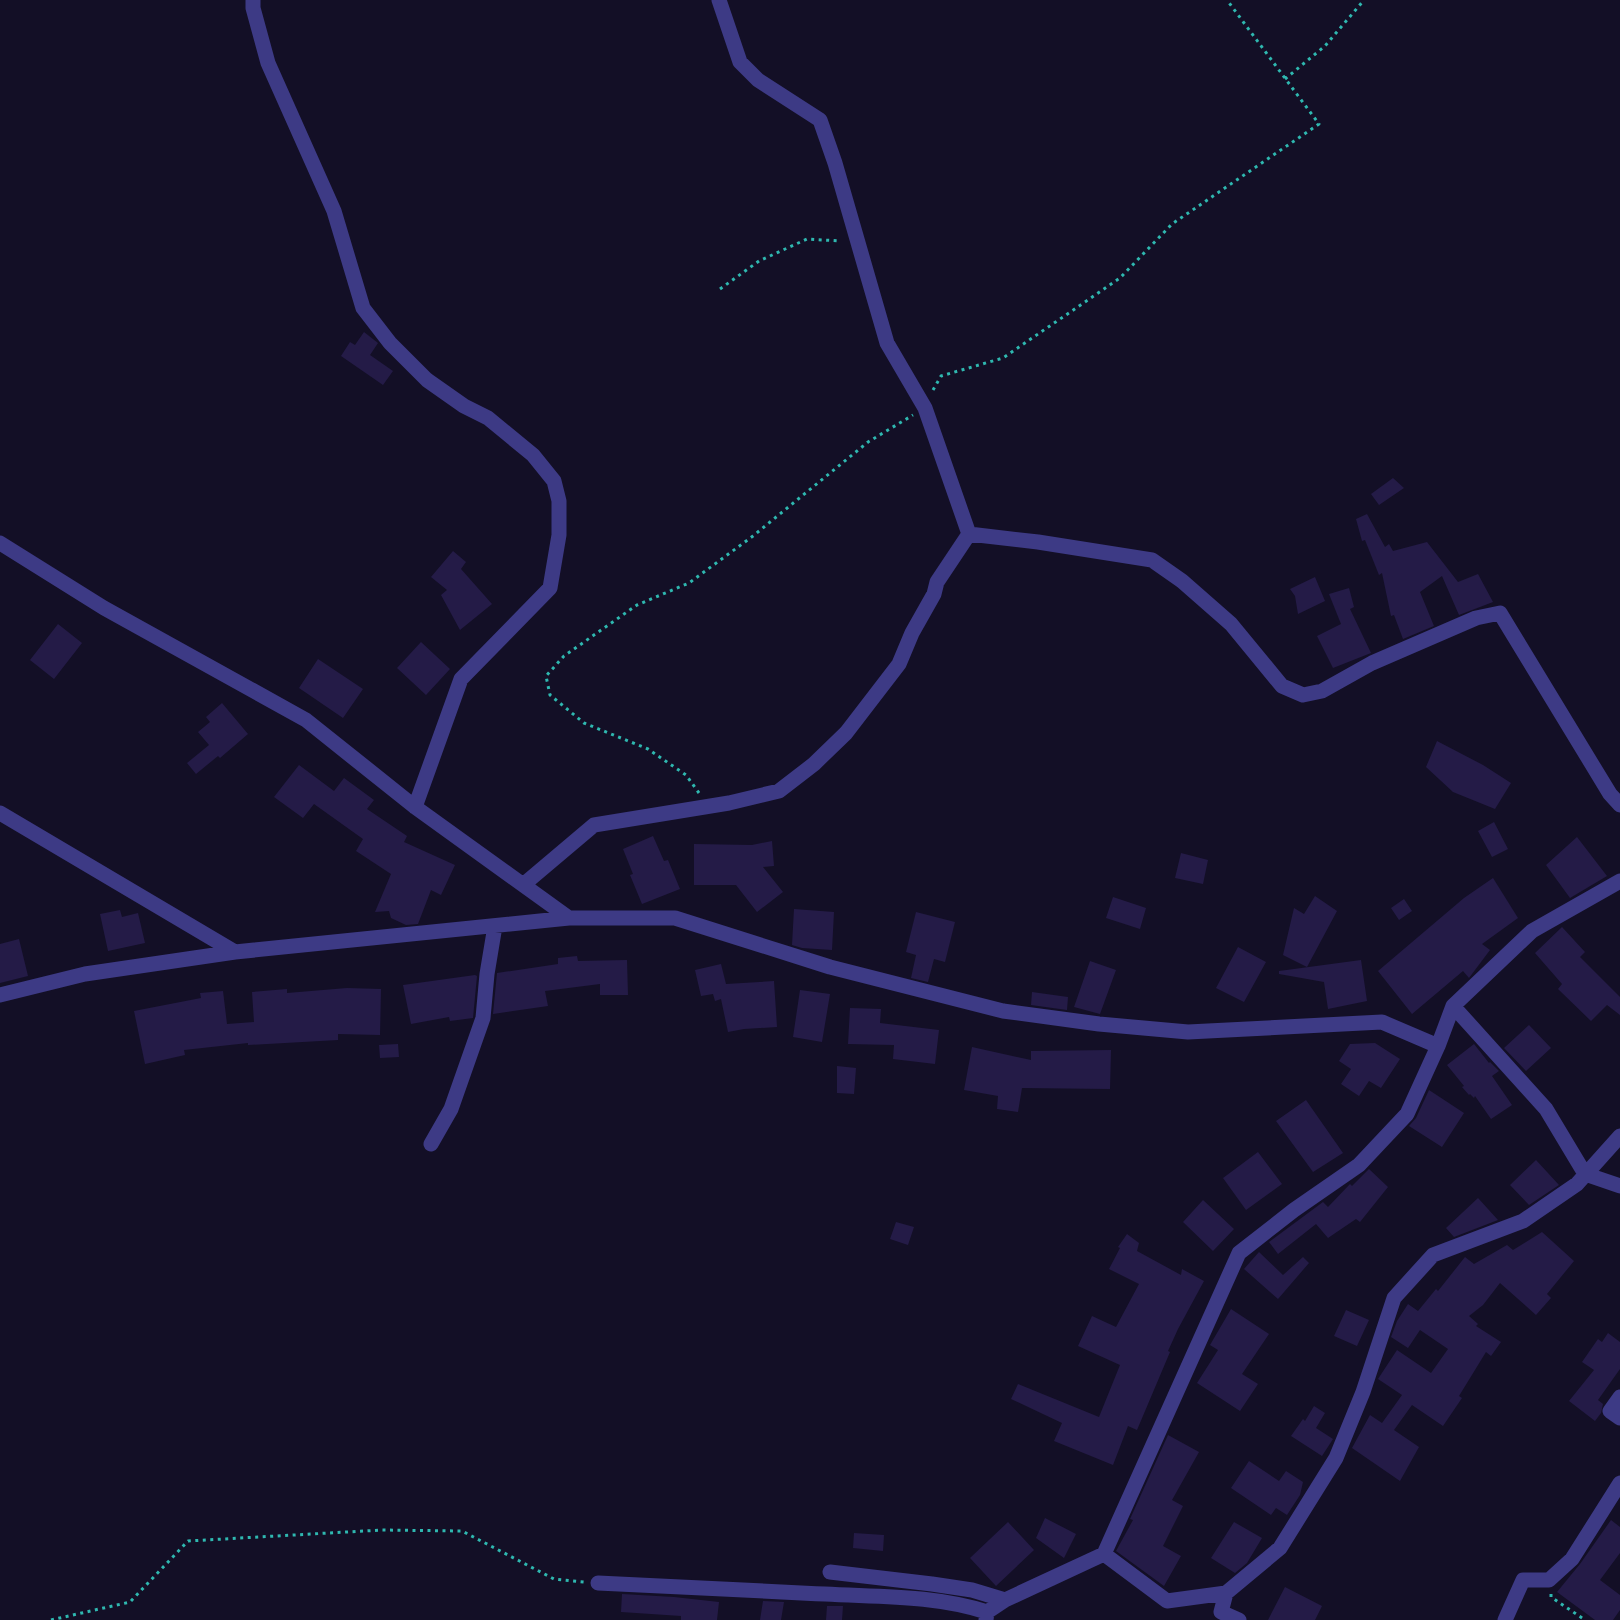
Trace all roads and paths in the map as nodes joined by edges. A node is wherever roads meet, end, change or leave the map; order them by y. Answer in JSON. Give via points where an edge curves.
{"nodes":[{"id":1,"x":253,"y":0,"type":"edge"},
{"id":2,"x":719,"y":0,"type":"edge"},
{"id":3,"x":1227,"y":0,"type":"edge"},
{"id":4,"x":1364,"y":0,"type":"edge"},
{"id":5,"x":1285,"y":79,"type":"junction"},
{"id":6,"x":857,"y":241,"type":"junction"},
{"id":7,"x":720,"y":289,"type":"dead end"},
{"id":8,"x":925,"y":408,"type":"junction"},
{"id":9,"x":969,"y":534,"type":"junction"},
{"id":10,"x":0,"y":543,"type":"edge"},
{"id":11,"x":1620,"y":805,"type":"edge"},
{"id":12,"x":415,"y":807,"type":"junction"},
{"id":13,"x":709,"y":807,"type":"junction"},
{"id":14,"x":0,"y":813,"type":"edge"},
{"id":15,"x":1620,"y":881,"type":"edge"},
{"id":16,"x":523,"y":885,"type":"junction"},
{"id":17,"x":569,"y":918,"type":"junction"},
{"id":18,"x":495,"y":926,"type":"junction"},
{"id":19,"x":235,"y":952,"type":"junction"},
{"id":20,"x":0,"y":995,"type":"edge"},
{"id":21,"x":1453,"y":1006,"type":"junction"},
{"id":22,"x":1438,"y":1046,"type":"junction"},
{"id":23,"x":1620,"y":1136,"type":"edge"},
{"id":24,"x":431,"y":1144,"type":"dead end"},
{"id":25,"x":1585,"y":1174,"type":"junction"},
{"id":26,"x":1620,"y":1186,"type":"edge"},
{"id":27,"x":1620,"y":1396,"type":"edge"},
{"id":28,"x":1620,"y":1418,"type":"edge"},
{"id":29,"x":1620,"y":1483,"type":"edge"},
{"id":30,"x":1104,"y":1554,"type":"junction"},
{"id":31,"x":830,"y":1572,"type":"dead end"},
{"id":32,"x":1549,"y":1580,"type":"junction"},
{"id":33,"x":598,"y":1583,"type":"joint"},
{"id":34,"x":1226,"y":1593,"type":"junction"},
{"id":35,"x":1005,"y":1600,"type":"junction"},
{"id":36,"x":986,"y":1616,"type":"edge"},
{"id":37,"x":51,"y":1620,"type":"edge"},
{"id":38,"x":1239,"y":1620,"type":"edge"},
{"id":39,"x":1505,"y":1620,"type":"edge"},
{"id":40,"x":1585,"y":1620,"type":"edge"}],
"edges":[{"from":1,"to":12,"type":"street","via":[[268,63],[334,211],[363,308],[390,344],[427,380],[488,418],[533,455],[554,481],[559,501],[559,535],[550,588],[461,679]]},
{"from":2,"to":6,"type":"street","via":[[740,62],[758,80],[820,120]]},
{"from":3,"to":5,"type":"path"},
{"from":4,"to":5,"type":"path","via":[[1325,46]]},
{"from":5,"to":8,"type":"path","via":[[1319,124],[1172,224],[1120,278],[1003,358],[940,376]]},
{"from":6,"to":7,"type":"path","via":[[807,239],[759,261]]},
{"from":6,"to":8,"type":"street","via":[[887,343]]},
{"from":8,"to":9,"type":"street"},
{"from":8,"to":13,"type":"path","via":[[868,442],[689,583],[637,605],[564,656],[546,676],[550,695],[584,723],[648,749],[686,776]]},
{"from":9,"to":11,"type":"street","via":[[1152,560],[1231,624],[1282,686],[1303,695],[1322,691],[1372,663],[1476,618],[1500,613]]},
{"from":9,"to":13,"type":"street","via":[[937,582],[899,664],[846,733],[814,765],[779,791]]},
{"from":10,"to":12,"type":"street","via":[[104,608],[306,720]]},
{"from":12,"to":16,"type":"street"},
{"from":13,"to":16,"type":"street","via":[[594,825]]},
{"from":14,"to":19,"type":"street"},
{"from":15,"to":21,"type":"street","via":[[1532,931]]},
{"from":16,"to":17,"type":"street"},
{"from":17,"to":18,"type":"street"},
{"from":17,"to":22,"type":"street","via":[[675,918],[830,967],[1003,1011],[1188,1032],[1382,1022]]},
{"from":18,"to":19,"type":"street"},
{"from":18,"to":24,"type":"street","via":[[483,1018],[451,1109]]},
{"from":19,"to":20,"type":"street","via":[[85,974]]},
{"from":21,"to":22,"type":"street"},
{"from":21,"to":25,"type":"street","via":[[1546,1109]]},
{"from":22,"to":30,"type":"street","via":[[1407,1114],[1359,1165],[1239,1253]]},
{"from":23,"to":25,"type":"street"},
{"from":25,"to":26,"type":"street"},
{"from":25,"to":34,"type":"street","via":[[1577,1184],[1523,1221],[1433,1255],[1394,1298],[1336,1458],[1280,1548]]},
{"from":27,"to":28,"type":"street","via":[[1610,1411]]},
{"from":29,"to":32,"type":"street","via":[[1572,1559]]},
{"from":30,"to":34,"type":"street","via":[[1167,1601]]},
{"from":30,"to":35,"type":"street"},
{"from":31,"to":35,"type":"street","via":[[972,1590]]},
{"from":32,"to":39,"type":"street","via":[[1523,1580]]},
{"from":32,"to":40,"type":"path","via":[[1551,1597]]},
{"from":33,"to":36,"type":"street","via":[[910,1596],[962,1604]]},
{"from":33,"to":37,"type":"path","via":[[554,1579],[462,1531],[382,1530],[188,1541],[130,1602]]},
{"from":34,"to":38,"type":"street","via":[[1221,1612]]},
{"from":35,"to":36,"type":"street"}]}
